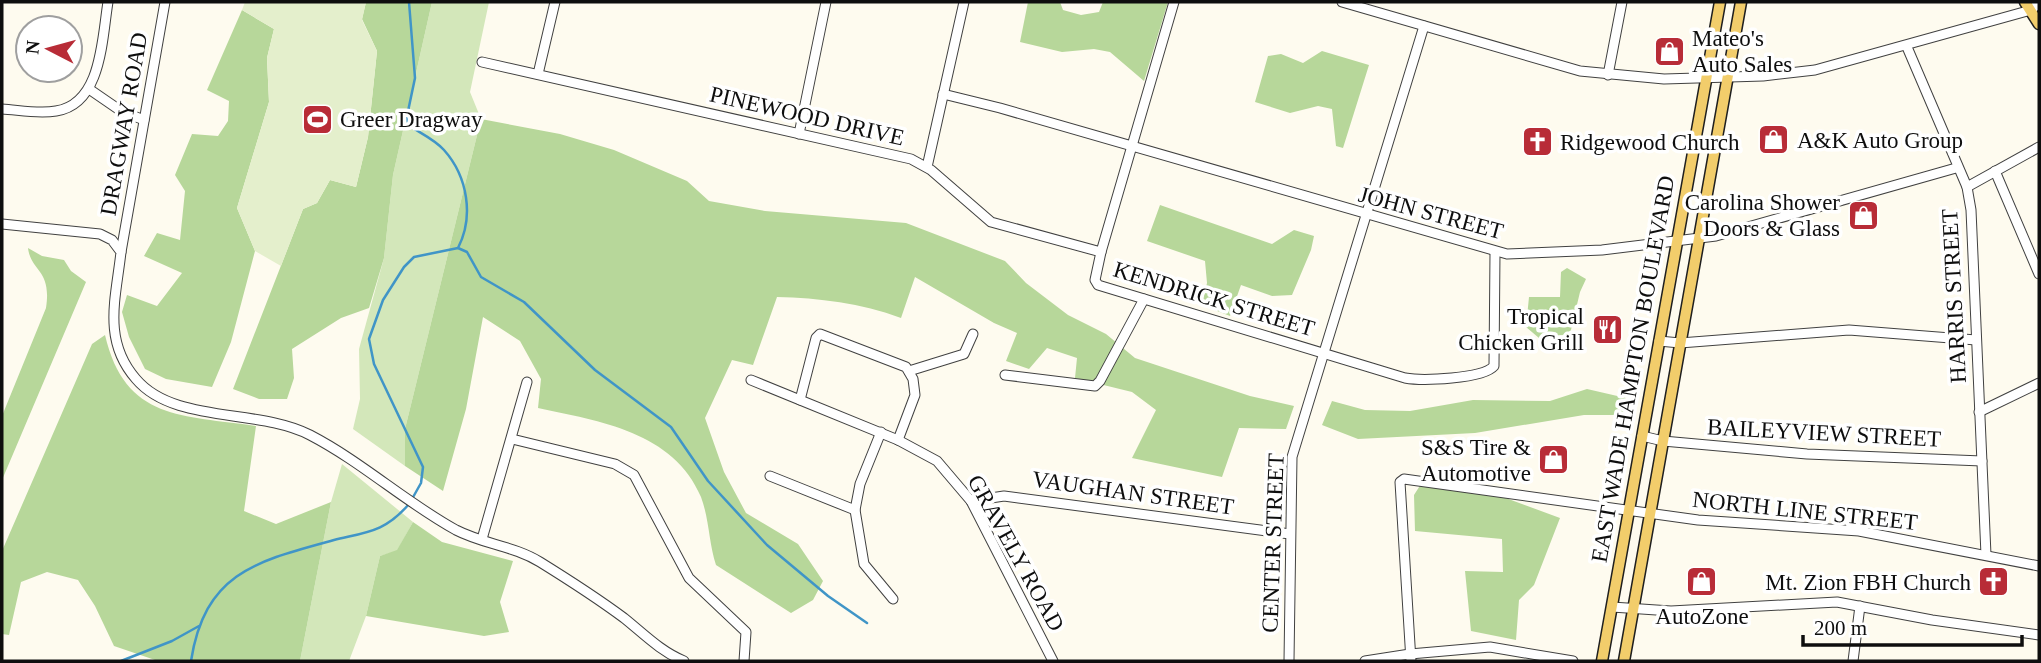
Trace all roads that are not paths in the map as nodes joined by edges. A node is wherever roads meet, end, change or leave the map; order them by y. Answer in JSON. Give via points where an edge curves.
{"nodes":[{"id":1,"x":108,"y":2,"type":"edge"},
{"id":2,"x":165,"y":2,"type":"edge"},
{"id":3,"x":555,"y":2,"type":"edge"},
{"id":4,"x":827,"y":2,"type":"edge"},
{"id":5,"x":964,"y":2,"type":"edge"},
{"id":6,"x":1174,"y":2,"type":"edge"},
{"id":7,"x":1342,"y":2,"type":"edge"},
{"id":8,"x":1622,"y":2,"type":"edge"},
{"id":9,"x":1720,"y":2,"type":"edge"},
{"id":10,"x":1741,"y":2,"type":"edge"},
{"id":11,"x":2032,"y":5,"type":"edge"},
{"id":12,"x":2039,"y":24,"type":"edge"},
{"id":13,"x":1424,"y":26,"type":"junction"},
{"id":14,"x":1907,"y":47,"type":"junction"},
{"id":15,"x":482,"y":62,"type":"dead end"},
{"id":16,"x":538,"y":75,"type":"junction"},
{"id":17,"x":1608,"y":75,"type":"junction"},
{"id":18,"x":1728,"y":76,"type":"junction"},
{"id":19,"x":1707,"y":77,"type":"junction"},
{"id":20,"x":89,"y":89,"type":"junction"},
{"id":21,"x":943,"y":94,"type":"junction"},
{"id":22,"x":2,"y":108,"type":"edge"},
{"id":23,"x":144,"y":120,"type":"junction"},
{"id":24,"x":799,"y":134,"type":"junction"},
{"id":25,"x":1132,"y":146,"type":"junction"},
{"id":26,"x":2039,"y":147,"type":"edge"},
{"id":27,"x":927,"y":167,"type":"junction"},
{"id":28,"x":1956,"y":168,"type":"junction"},
{"id":29,"x":1995,"y":171,"type":"junction"},
{"id":30,"x":1967,"y":187,"type":"junction"},
{"id":31,"x":1366,"y":216,"type":"junction"},
{"id":32,"x":2,"y":224,"type":"edge"},
{"id":33,"x":1677,"y":239,"type":"junction"},
{"id":34,"x":1699,"y":239,"type":"junction"},
{"id":35,"x":1101,"y":252,"type":"junction"},
{"id":36,"x":121,"y":253,"type":"junction"},
{"id":37,"x":1495,"y":253,"type":"junction"},
{"id":38,"x":2039,"y":274,"type":"edge"},
{"id":39,"x":1144,"y":299,"type":"junction"},
{"id":40,"x":973,"y":334,"type":"dead end"},
{"id":41,"x":1976,"y":340,"type":"junction"},
{"id":42,"x":1659,"y":341,"type":"junction"},
{"id":43,"x":1680,"y":343,"type":"junction"},
{"id":44,"x":1325,"y":352,"type":"junction"},
{"id":45,"x":909,"y":372,"type":"junction"},
{"id":46,"x":1005,"y":375,"type":"dead end"},
{"id":47,"x":751,"y":380,"type":"dead end"},
{"id":48,"x":527,"y":382,"type":"dead end"},
{"id":49,"x":2039,"y":383,"type":"edge"},
{"id":50,"x":800,"y":400,"type":"junction"},
{"id":51,"x":1979,"y":412,"type":"junction"},
{"id":52,"x":881,"y":432,"type":"junction"},
{"id":53,"x":1642,"y":436,"type":"junction"},
{"id":54,"x":512,"y":439,"type":"junction"},
{"id":55,"x":898,"y":440,"type":"junction"},
{"id":56,"x":1664,"y":441,"type":"junction"},
{"id":57,"x":1982,"y":461,"type":"junction"},
{"id":58,"x":770,"y":476,"type":"dead end"},
{"id":59,"x":971,"y":501,"type":"junction"},
{"id":60,"x":855,"y":510,"type":"junction"},
{"id":61,"x":1629,"y":511,"type":"junction"},
{"id":62,"x":1649,"y":513,"type":"junction"},
{"id":63,"x":1290,"y":534,"type":"junction"},
{"id":64,"x":482,"y":540,"type":"junction"},
{"id":65,"x":1986,"y":555,"type":"junction"},
{"id":66,"x":2039,"y":566,"type":"edge"},
{"id":67,"x":893,"y":599,"type":"dead end"},
{"id":68,"x":1860,"y":606,"type":"junction"},
{"id":69,"x":1612,"y":607,"type":"junction"},
{"id":70,"x":1634,"y":609,"type":"junction"},
{"id":71,"x":2039,"y":635,"type":"edge"},
{"id":72,"x":1411,"y":657,"type":"edge"},
{"id":73,"x":684,"y":661,"type":"edge"},
{"id":74,"x":744,"y":661,"type":"edge"},
{"id":75,"x":1053,"y":661,"type":"edge"},
{"id":76,"x":1289,"y":661,"type":"edge"},
{"id":77,"x":1365,"y":661,"type":"edge"},
{"id":78,"x":1573,"y":661,"type":"edge"},
{"id":79,"x":1602,"y":661,"type":"edge"},
{"id":80,"x":1624,"y":661,"type":"edge"},
{"id":81,"x":1853,"y":661,"type":"edge"}],
"edges":[{"from":1,"to":20,"type":"street"},
{"from":2,"to":23,"type":"street","name":"DRAGWAY ROAD"},
{"from":3,"to":16,"type":"street"},
{"from":4,"to":24,"type":"street"},
{"from":5,"to":21,"type":"street"},
{"from":6,"to":25,"type":"street","name":"KENDRICK STREET"},
{"from":7,"to":13,"type":"street"},
{"from":8,"to":17,"type":"street"},
{"from":9,"to":19,"type":"main road","name":"EAST WADE HAMPTON BOULEVARD"},
{"from":10,"to":18,"type":"main road","name":"EAST WADE HAMPTON BOULEVARD"},
{"from":11,"to":12,"type":"main road"},
{"from":11,"to":14,"type":"street"},
{"from":13,"to":17,"type":"street"},
{"from":13,"to":31,"type":"street","name":"CENTER STREET"},
{"from":14,"to":18,"type":"street","via":[[1791,74]]},
{"from":14,"to":28,"type":"street","name":"HARRIS STREET"},
{"from":15,"to":16,"type":"street","name":"PINEWOOD DRIVE"},
{"from":16,"to":24,"type":"street","name":"PINEWOOD DRIVE"},
{"from":17,"to":19,"type":"street"},
{"from":18,"to":19,"type":"street"},
{"from":18,"to":34,"type":"main road","name":"EAST WADE HAMPTON BOULEVARD"},
{"from":19,"to":33,"type":"main road","name":"EAST WADE HAMPTON BOULEVARD"},
{"from":20,"to":22,"type":"street","via":[[62,110]]},
{"from":20,"to":23,"type":"street"},
{"from":21,"to":25,"type":"street","name":"JOHN STREET"},
{"from":21,"to":27,"type":"street"},
{"from":23,"to":36,"type":"street","name":"DRAGWAY ROAD"},
{"from":24,"to":27,"type":"street","name":"PINEWOOD DRIVE","via":[[911,159]]},
{"from":25,"to":31,"type":"street","name":"JOHN STREET"},
{"from":25,"to":35,"type":"street","name":"KENDRICK STREET"},
{"from":26,"to":29,"type":"street"},
{"from":27,"to":35,"type":"street","name":"PINEWOOD DRIVE","via":[[991,222]]},
{"from":28,"to":30,"type":"street","name":"HARRIS STREET"},
{"from":28,"to":34,"type":"street","name":"JOHN STREET"},
{"from":29,"to":30,"type":"street"},
{"from":29,"to":38,"type":"street"},
{"from":30,"to":41,"type":"street","name":"HARRIS STREET"},
{"from":31,"to":37,"type":"street","name":"JOHN STREET"},
{"from":31,"to":44,"type":"street","name":"CENTER STREET"},
{"from":32,"to":36,"type":"street","via":[[100,234],[112,240]]},
{"from":33,"to":34,"type":"street","name":"JOHN STREET"},
{"from":33,"to":37,"type":"street","name":"JOHN STREET","via":[[1602,250]]},
{"from":33,"to":42,"type":"main road","name":"EAST WADE HAMPTON BOULEVARD"},
{"from":34,"to":43,"type":"main road","name":"EAST WADE HAMPTON BOULEVARD"},
{"from":35,"to":39,"type":"street","name":"KENDRICK STREET","via":[[1098,285]]},
{"from":36,"to":64,"type":"street","name":"DRAGWAY ROAD","via":[[113,330],[121,357],[139,382],[178,405],[273,421],[307,433],[458,531]]},
{"from":37,"to":44,"type":"street","name":"KENDRICK STREET","via":[[1496,360],[1490,370],[1414,379]]},
{"from":39,"to":44,"type":"street","name":"KENDRICK STREET"},
{"from":39,"to":46,"type":"street","via":[[1095,386]]},
{"from":40,"to":45,"type":"street","via":[[964,354]]},
{"from":41,"to":43,"type":"street","via":[[1849,330]]},
{"from":41,"to":51,"type":"street","name":"HARRIS STREET"},
{"from":42,"to":43,"type":"street"},
{"from":42,"to":53,"type":"main road","name":"EAST WADE HAMPTON BOULEVARD"},
{"from":43,"to":56,"type":"main road","name":"EAST WADE HAMPTON BOULEVARD"},
{"from":44,"to":63,"type":"street","name":"CENTER STREET","via":[[1292,457]]},
{"from":45,"to":50,"type":"street","via":[[892,359],[820,334]]},
{"from":45,"to":55,"type":"street","via":[[915,396]]},
{"from":47,"to":50,"type":"street","name":"GRAVELY ROAD"},
{"from":48,"to":54,"type":"street"},
{"from":49,"to":51,"type":"street"},
{"from":50,"to":52,"type":"street","name":"GRAVELY ROAD"},
{"from":51,"to":57,"type":"street","name":"HARRIS STREET"},
{"from":52,"to":55,"type":"street","name":"GRAVELY ROAD"},
{"from":52,"to":60,"type":"street"},
{"from":53,"to":56,"type":"street","name":"BAILEYVIEW STREET"},
{"from":53,"to":61,"type":"main road","name":"EAST WADE HAMPTON BOULEVARD"},
{"from":54,"to":64,"type":"street"},
{"from":54,"to":74,"type":"street","via":[[615,464],[634,475],[689,578],[746,632]]},
{"from":55,"to":59,"type":"street","name":"GRAVELY ROAD","via":[[937,461]]},
{"from":56,"to":57,"type":"street","name":"BAILEYVIEW STREET","via":[[1807,454]]},
{"from":56,"to":62,"type":"main road","name":"EAST WADE HAMPTON BOULEVARD"},
{"from":57,"to":65,"type":"street","name":"HARRIS STREET"},
{"from":58,"to":60,"type":"street"},
{"from":59,"to":63,"type":"street","name":"VAUGHAN STREET","via":[[1004,496]]},
{"from":59,"to":75,"type":"street","name":"GRAVELY ROAD"},
{"from":60,"to":67,"type":"street","via":[[864,565]]},
{"from":61,"to":62,"type":"street","name":"NORTH LINE STREET"},
{"from":61,"to":69,"type":"main road","name":"EAST WADE HAMPTON BOULEVARD"},
{"from":61,"to":72,"type":"street","name":"NORTH LINE STREET","via":[[1404,479],[1400,482],[1401,512]]},
{"from":62,"to":65,"type":"street","name":"NORTH LINE STREET","via":[[1859,531]]},
{"from":62,"to":70,"type":"main road","name":"EAST WADE HAMPTON BOULEVARD"},
{"from":63,"to":76,"type":"street","name":"CENTER STREET"},
{"from":64,"to":73,"type":"street","name":"DRAGWAY ROAD","via":[[538,561],[610,608],[662,651]]},
{"from":65,"to":66,"type":"street","name":"NORTH LINE STREET"},
{"from":68,"to":70,"type":"street","via":[[1828,602],[1688,611]]},
{"from":68,"to":71,"type":"street"},
{"from":68,"to":81,"type":"street"},
{"from":69,"to":70,"type":"street"},
{"from":69,"to":79,"type":"main road","name":"EAST WADE HAMPTON BOULEVARD"},
{"from":70,"to":80,"type":"main road","name":"EAST WADE HAMPTON BOULEVARD"},
{"from":72,"to":77,"type":"street"},
{"from":72,"to":78,"type":"street","via":[[1490,647]]}]}
